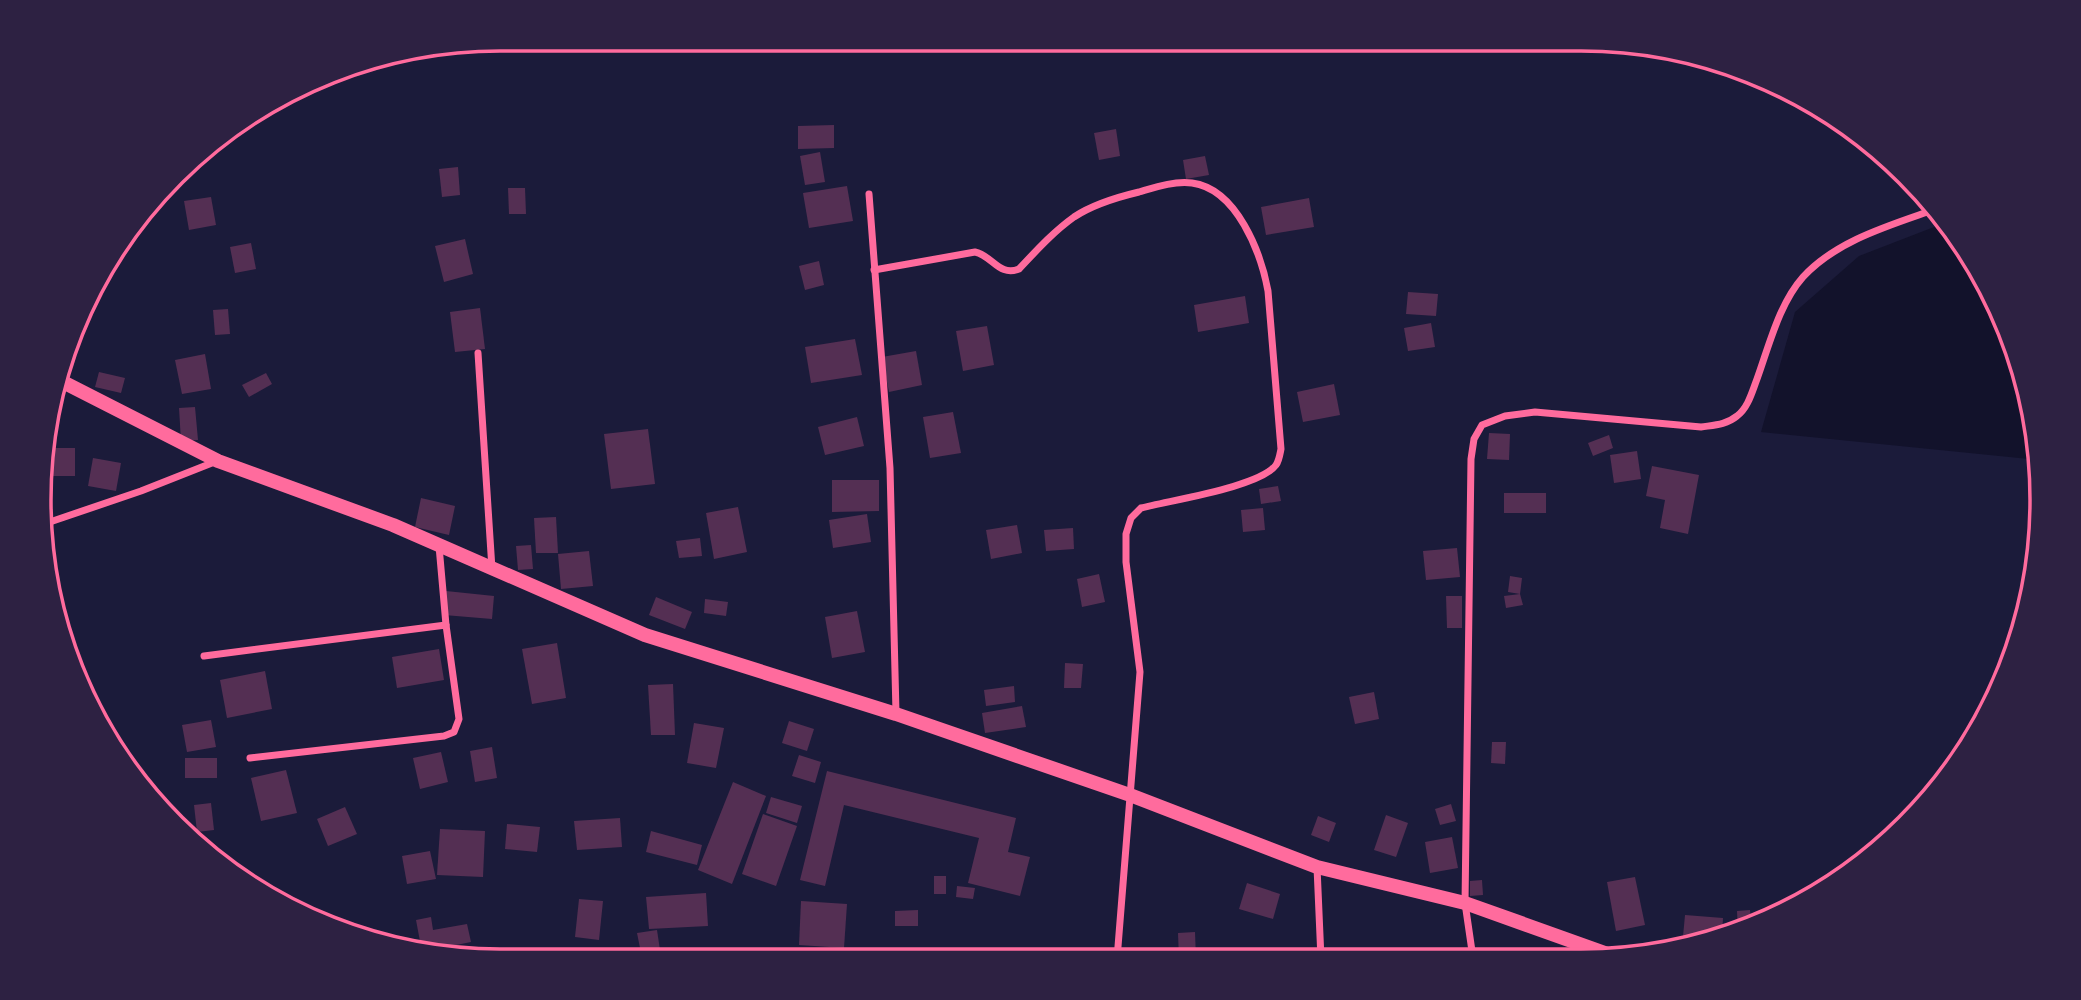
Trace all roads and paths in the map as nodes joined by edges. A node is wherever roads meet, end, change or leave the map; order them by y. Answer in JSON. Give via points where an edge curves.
{"nodes":[{"id":1,"x":869,"y":194,"type":"dead end"},
{"id":2,"x":1925,"y":212,"type":"edge"},
{"id":3,"x":874,"y":270,"type":"junction"},
{"id":4,"x":478,"y":353,"type":"dead end"},
{"id":5,"x":66,"y":384,"type":"edge"},
{"id":6,"x":218,"y":461,"type":"junction"},
{"id":7,"x":52,"y":521,"type":"edge"},
{"id":8,"x":439,"y":546,"type":"junction"},
{"id":9,"x":492,"y":569,"type":"junction"},
{"id":10,"x":446,"y":625,"type":"junction"},
{"id":11,"x":204,"y":656,"type":"dead end"},
{"id":12,"x":896,"y":714,"type":"junction"},
{"id":13,"x":250,"y":758,"type":"dead end"},
{"id":14,"x":1130,"y":795,"type":"junction"},
{"id":15,"x":1317,"y":867,"type":"junction"},
{"id":16,"x":1465,"y":903,"type":"junction"},
{"id":17,"x":1118,"y":949,"type":"edge"},
{"id":18,"x":1321,"y":949,"type":"edge"},
{"id":19,"x":1471,"y":949,"type":"edge"},
{"id":20,"x":1593,"y":949,"type":"edge"}],
"edges":[{"from":1,"to":3,"type":"street"},
{"from":2,"to":16,"type":"street","via":[[1856,240],[1802,278],[1784,306],[1748,401],[1738,415],[1723,424],[1701,427],[1535,412],[1482,425],[1471,459]]},
{"from":3,"to":12,"type":"street","via":[[890,468]]},
{"from":3,"to":14,"type":"street","via":[[975,252],[1004,271],[1014,272],[1077,215],[1124,195],[1175,183],[1206,187],[1242,220],[1268,291],[1281,449],[1277,464],[1245,484],[1142,508],[1131,518],[1126,562],[1140,673]]},
{"from":4,"to":9,"type":"street"},
{"from":5,"to":6,"type":"main road"},
{"from":6,"to":7,"type":"street"},
{"from":6,"to":8,"type":"main road"},
{"from":8,"to":9,"type":"main road"},
{"from":8,"to":10,"type":"street"},
{"from":9,"to":12,"type":"main road","via":[[645,635]]},
{"from":10,"to":11,"type":"street"},
{"from":10,"to":13,"type":"street","via":[[458,719],[454,732]]},
{"from":12,"to":14,"type":"main road"},
{"from":14,"to":15,"type":"main road"},
{"from":14,"to":17,"type":"street"},
{"from":15,"to":16,"type":"main road"},
{"from":15,"to":18,"type":"street"},
{"from":16,"to":19,"type":"street"},
{"from":16,"to":20,"type":"main road"}]}
